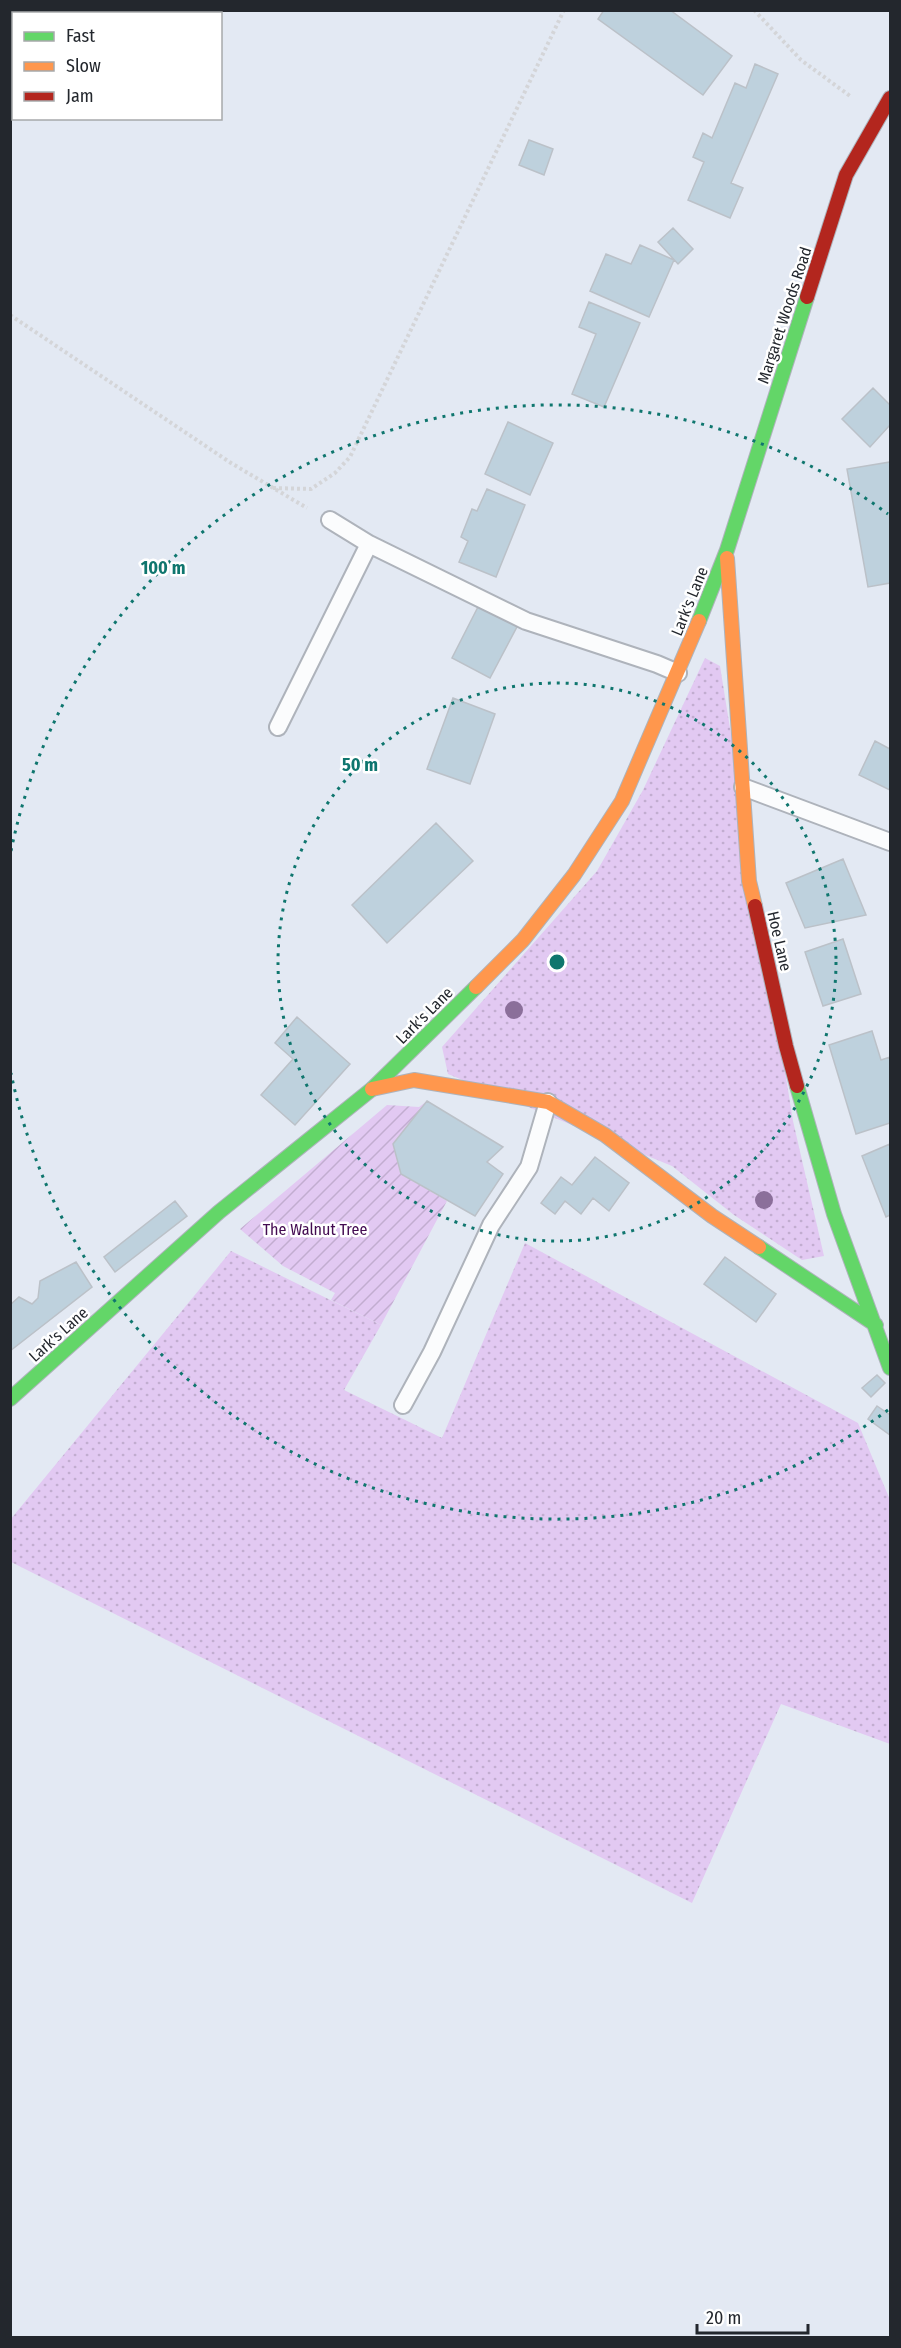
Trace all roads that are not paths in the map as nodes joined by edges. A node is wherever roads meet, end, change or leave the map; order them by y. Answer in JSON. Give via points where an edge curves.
{"nodes":[{"id":1,"x":891,"y":98,"type":"edge"},
{"id":2,"x":330,"y":520,"type":"road end"},
{"id":3,"x":369,"y":544,"type":"junction"},
{"id":4,"x":727,"y":550,"type":"junction"},
{"id":5,"x":678,"y":673,"type":"junction"},
{"id":6,"x":278,"y":727,"type":"dead end"},
{"id":7,"x":743,"y":787,"type":"junction"},
{"id":8,"x":891,"y":842,"type":"edge"},
{"id":9,"x":372,"y":1089,"type":"junction"},
{"id":10,"x":548,"y":1102,"type":"junction"},
{"id":11,"x":876,"y":1325,"type":"junction"},
{"id":12,"x":891,"y":1368,"type":"edge"},
{"id":13,"x":10,"y":1399,"type":"edge"},
{"id":14,"x":403,"y":1405,"type":"dead end"}],
"edges":[{"from":1,"to":4,"type":"street","name":"Margaret Woods Road","via":[[846,175]]},
{"from":2,"to":3,"type":"lane"},
{"from":3,"to":5,"type":"lane","via":[[526,621]]},
{"from":3,"to":6,"type":"lane"},
{"from":4,"to":5,"type":"street","name":"Lark's Lane"},
{"from":4,"to":7,"type":"street","name":"Hoe Lane"},
{"from":5,"to":9,"type":"street","name":"Lark's Lane","via":[[622,801],[574,875],[523,940]]},
{"from":7,"to":8,"type":"lane"},
{"from":7,"to":11,"type":"street","name":"Hoe Lane","via":[[749,881],[786,1046],[834,1214]]},
{"from":9,"to":10,"type":"street","via":[[414,1080]]},
{"from":9,"to":13,"type":"street","name":"Lark's Lane","via":[[219,1212]]},
{"from":10,"to":11,"type":"street","via":[[605,1135],[712,1216]]},
{"from":10,"to":14,"type":"lane","via":[[529,1167],[491,1225]]},
{"from":11,"to":12,"type":"street","name":"Hoe Lane"}]}
